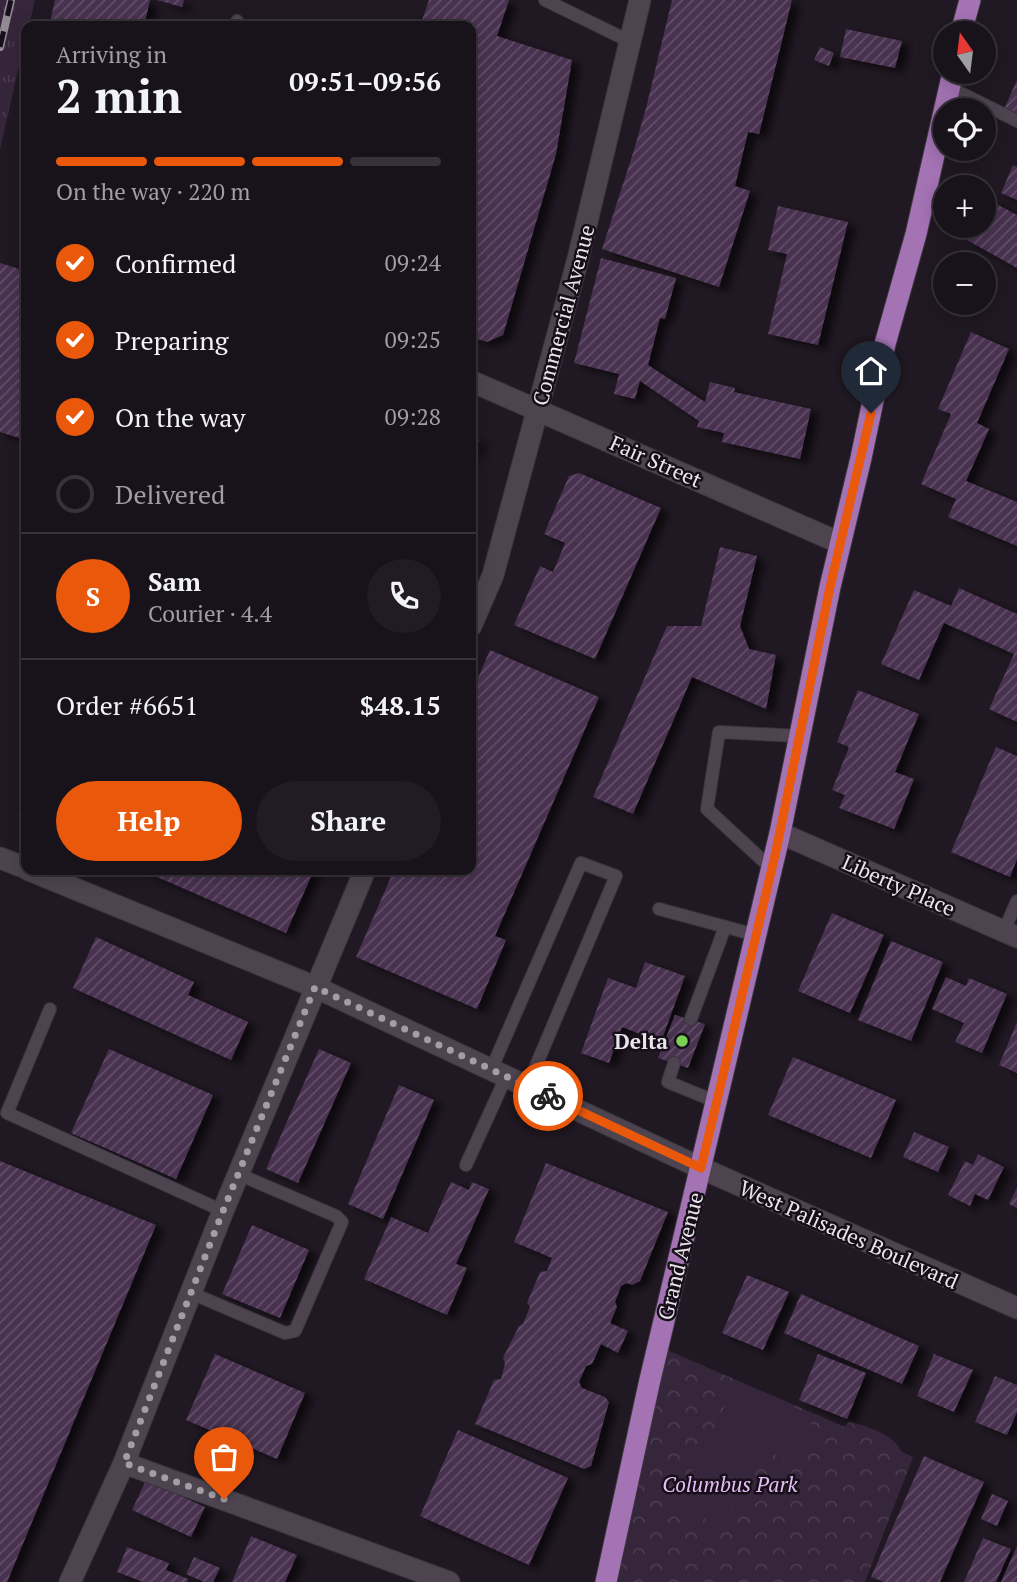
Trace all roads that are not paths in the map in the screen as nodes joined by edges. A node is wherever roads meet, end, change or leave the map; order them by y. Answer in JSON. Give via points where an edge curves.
{"nodes":[{"id":1,"x":545,"y":0,"type":"edge"},
{"id":2,"x":640,"y":0,"type":"edge"},
{"id":3,"x":970,"y":0,"type":"edge"},
{"id":4,"x":964,"y":21,"type":"edge"},
{"id":5,"x":631,"y":42,"type":"junction"},
{"id":6,"x":950,"y":84,"type":"edge"},
{"id":7,"x":959,"y":84,"type":"edge"},
{"id":8,"x":1017,"y":121,"type":"edge"},
{"id":9,"x":476,"y":383,"type":"edge"},
{"id":10,"x":538,"y":409,"type":"junction"},
{"id":11,"x":840,"y":543,"type":"junction"},
{"id":12,"x":476,"y":614,"type":"edge"},
{"id":13,"x":800,"y":736,"type":"junction"},
{"id":14,"x":780,"y":833,"type":"junction"},
{"id":15,"x":0,"y":858,"type":"edge"},
{"id":16,"x":21,"y":866,"type":"edge"},
{"id":17,"x":772,"y":869,"type":"junction"},
{"id":18,"x":43,"y":875,"type":"edge"},
{"id":19,"x":363,"y":875,"type":"edge"},
{"id":20,"x":1017,"y":901,"type":"edge"},
{"id":21,"x":659,"y":909,"type":"dead end"},
{"id":22,"x":725,"y":927,"type":"junction"},
{"id":23,"x":1011,"y":934,"type":"edge"},
{"id":24,"x":756,"y":935,"type":"junction"},
{"id":25,"x":315,"y":987,"type":"junction"},
{"id":26,"x":50,"y":1009,"type":"dead end"},
{"id":27,"x":691,"y":1019,"type":"dead end"},
{"id":28,"x":674,"y":1063,"type":"dead end"},
{"id":29,"x":499,"y":1073,"type":"junction"},
{"id":30,"x":527,"y":1087,"type":"junction"},
{"id":31,"x":717,"y":1102,"type":"junction"},
{"id":32,"x":466,"y":1166,"type":"dead end"},
{"id":33,"x":701,"y":1168,"type":"junction"},
{"id":34,"x":238,"y":1174,"type":"junction"},
{"id":35,"x":223,"y":1211,"type":"junction"},
{"id":36,"x":191,"y":1293,"type":"junction"},
{"id":37,"x":1017,"y":1308,"type":"edge"},
{"id":38,"x":124,"y":1463,"type":"junction"},
{"id":39,"x":70,"y":1582,"type":"edge"},
{"id":40,"x":449,"y":1582,"type":"edge"},
{"id":41,"x":606,"y":1582,"type":"edge"}],
"edges":[{"from":1,"to":5,"type":"lane"},
{"from":2,"to":5,"type":"street","name":"Commercial Avenue"},
{"from":3,"to":4,"type":"main road"},
{"from":5,"to":10,"type":"street","name":"Commercial Avenue"},
{"from":6,"to":11,"type":"main road","name":"Grand Avenue"},
{"from":7,"to":8,"type":"lane"},
{"from":9,"to":10,"type":"street","name":"Fair Street"},
{"from":10,"to":11,"type":"street","name":"Fair Street"},
{"from":10,"to":12,"type":"street","name":"Commercial Avenue","via":[[493,575]]},
{"from":11,"to":13,"type":"main road","name":"Grand Avenue"},
{"from":13,"to":14,"type":"main road","name":"Grand Avenue"},
{"from":13,"to":17,"type":"lane","via":[[719,732],[707,809]]},
{"from":14,"to":17,"type":"main road","name":"Grand Avenue"},
{"from":14,"to":23,"type":"street","name":"Liberty Place"},
{"from":15,"to":16,"type":"street","name":"West Palisades Boulevard"},
{"from":17,"to":24,"type":"main road","name":"Grand Avenue"},
{"from":18,"to":25,"type":"street","name":"West Palisades Boulevard"},
{"from":19,"to":25,"type":"street"},
{"from":20,"to":23,"type":"lane"},
{"from":21,"to":22,"type":"lane"},
{"from":22,"to":24,"type":"lane"},
{"from":22,"to":27,"type":"lane"},
{"from":24,"to":31,"type":"main road","name":"Grand Avenue"},
{"from":25,"to":29,"type":"street","name":"West Palisades Boulevard"},
{"from":25,"to":34,"type":"street"},
{"from":26,"to":35,"type":"lane","via":[[7,1113]]},
{"from":28,"to":31,"type":"lane","via":[[668,1082]]},
{"from":29,"to":30,"type":"street","name":"West Palisades Boulevard"},
{"from":29,"to":30,"type":"lane","via":[[582,863],[616,876]]},
{"from":29,"to":32,"type":"lane"},
{"from":30,"to":33,"type":"street","name":"West Palisades Boulevard"},
{"from":31,"to":33,"type":"main road","name":"Grand Avenue"},
{"from":33,"to":37,"type":"street","name":"West Palisades Boulevard"},
{"from":33,"to":41,"type":"main road","name":"Grand Avenue"},
{"from":34,"to":35,"type":"street"},
{"from":34,"to":36,"type":"lane","via":[[342,1222],[295,1331],[285,1333]]},
{"from":35,"to":36,"type":"street"},
{"from":36,"to":38,"type":"street"},
{"from":38,"to":39,"type":"street"},
{"from":38,"to":40,"type":"street"}]}
